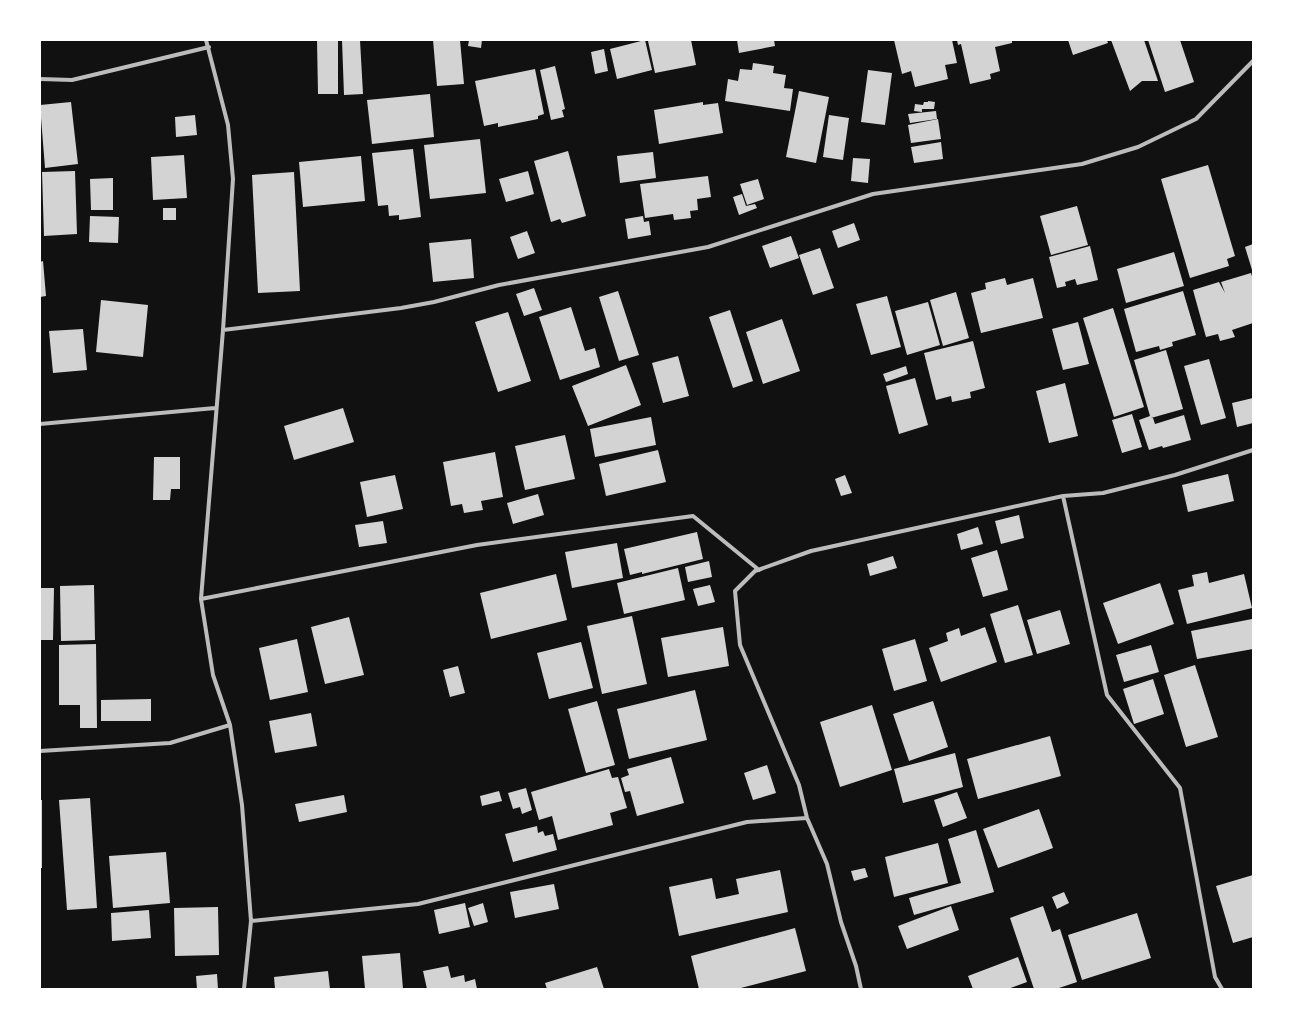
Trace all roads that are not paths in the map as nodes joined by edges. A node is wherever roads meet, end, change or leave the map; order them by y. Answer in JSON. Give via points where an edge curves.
{"nodes":[{"id":1,"x":206,"y":40,"type":"edge"},
{"id":2,"x":208,"y":47,"type":"junction"},
{"id":3,"x":1253,"y":61,"type":"edge"},
{"id":4,"x":40,"y":79,"type":"edge"},
{"id":5,"x":223,"y":330,"type":"junction"},
{"id":6,"x":215,"y":408,"type":"junction"},
{"id":7,"x":40,"y":424,"type":"edge"},
{"id":8,"x":1253,"y":450,"type":"edge"},
{"id":9,"x":1063,"y":496,"type":"junction"},
{"id":10,"x":759,"y":570,"type":"junction"},
{"id":11,"x":201,"y":599,"type":"junction"},
{"id":12,"x":230,"y":725,"type":"junction"},
{"id":13,"x":40,"y":751,"type":"edge"},
{"id":14,"x":807,"y":818,"type":"junction"},
{"id":15,"x":251,"y":921,"type":"junction"},
{"id":16,"x":244,"y":989,"type":"edge"},
{"id":17,"x":861,"y":989,"type":"edge"},
{"id":18,"x":1222,"y":989,"type":"edge"}],
"edges":[{"from":1,"to":2,"type":"street"},
{"from":2,"to":4,"type":"street","via":[[72,80]]},
{"from":2,"to":5,"type":"street","via":[[228,125],[233,179]]},
{"from":3,"to":5,"type":"street","via":[[1196,118],[1138,148],[1082,164],[873,194],[708,247],[499,285],[434,302]]},
{"from":5,"to":6,"type":"street"},
{"from":6,"to":7,"type":"street"},
{"from":6,"to":11,"type":"street"},
{"from":8,"to":9,"type":"street","via":[[1103,493]]},
{"from":9,"to":10,"type":"street","via":[[811,551]]},
{"from":9,"to":18,"type":"street","via":[[1107,695],[1180,788],[1215,977]]},
{"from":10,"to":11,"type":"street","via":[[693,516],[477,545]]},
{"from":10,"to":14,"type":"street","via":[[735,591],[740,645],[799,786]]},
{"from":11,"to":12,"type":"street","via":[[213,675]]},
{"from":12,"to":13,"type":"street","via":[[170,743]]},
{"from":12,"to":15,"type":"street","via":[[242,805]]},
{"from":14,"to":15,"type":"street","via":[[748,822],[418,904]]},
{"from":14,"to":17,"type":"street","via":[[827,864]]},
{"from":15,"to":16,"type":"street"}]}
